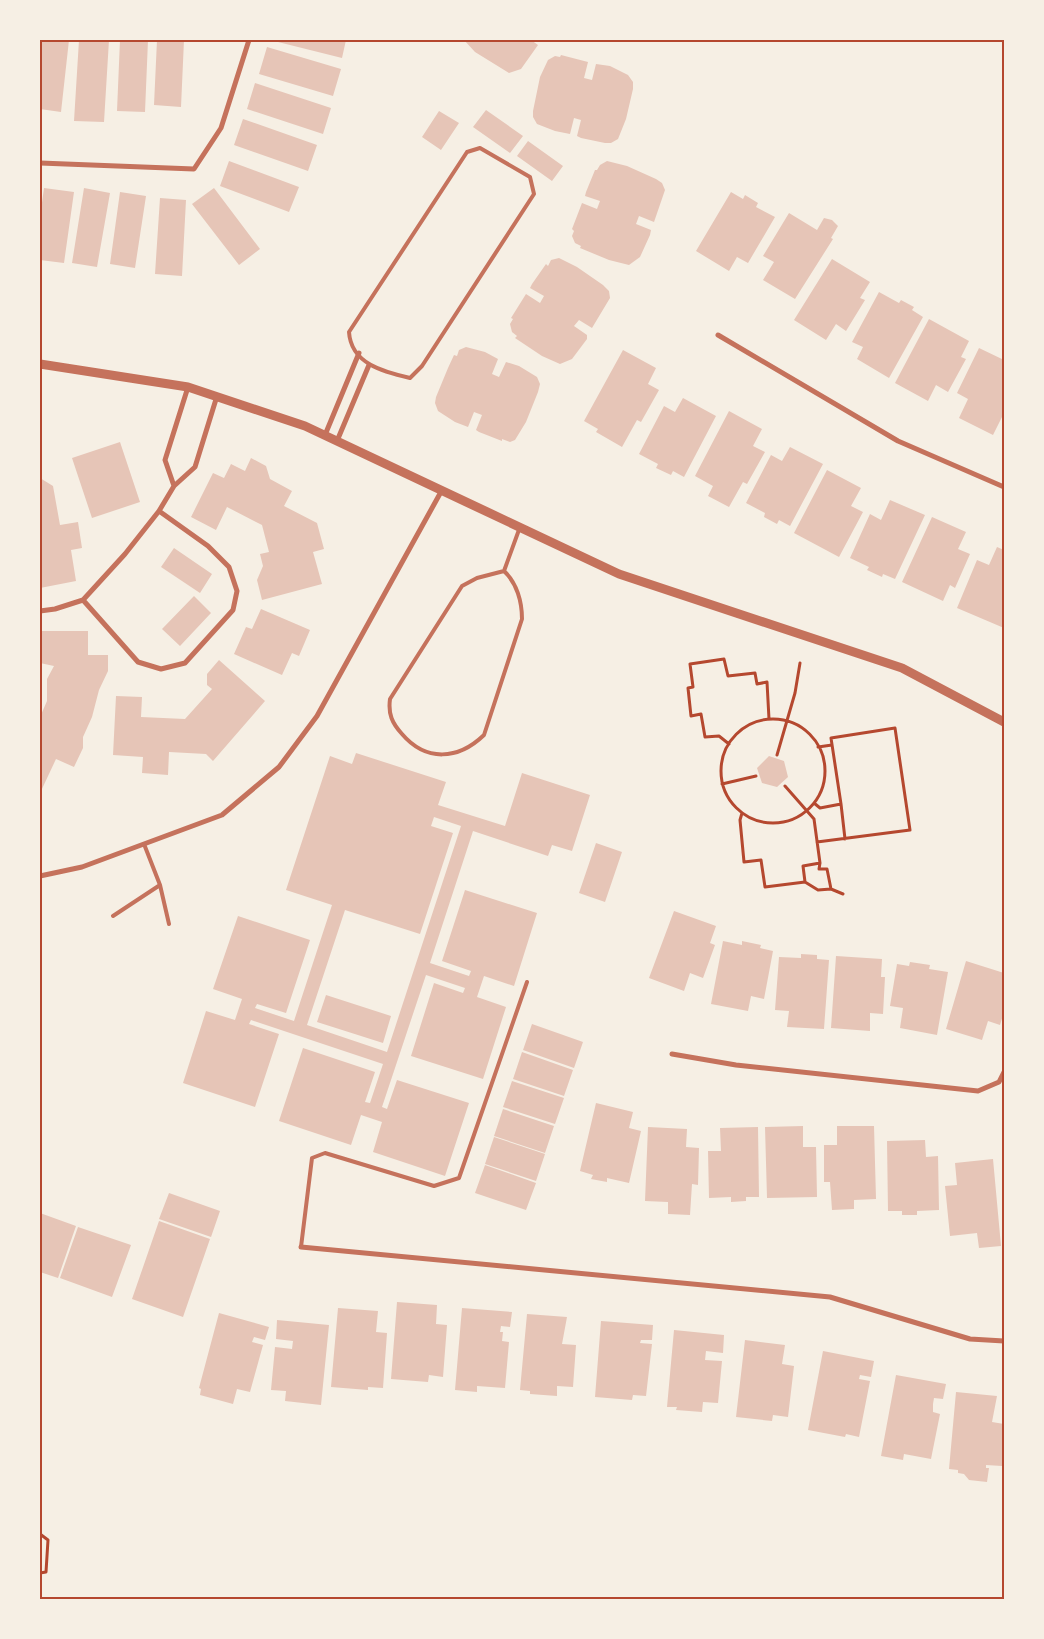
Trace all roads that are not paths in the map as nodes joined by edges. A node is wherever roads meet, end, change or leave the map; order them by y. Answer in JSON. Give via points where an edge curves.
{"nodes":[{"id":1,"x":249,"y":40,"type":"edge"},
{"id":2,"x":40,"y":163,"type":"edge"},
{"id":3,"x":718,"y":335,"type":"dead end"},
{"id":4,"x":359,"y":353,"type":"junction"},
{"id":5,"x":40,"y":364,"type":"edge"},
{"id":6,"x":369,"y":365,"type":"junction"},
{"id":7,"x":188,"y":387,"type":"junction"},
{"id":8,"x":217,"y":396,"type":"junction"},
{"id":9,"x":324,"y":435,"type":"junction"},
{"id":10,"x":337,"y":441,"type":"junction"},
{"id":11,"x":174,"y":486,"type":"junction"},
{"id":12,"x":1004,"y":487,"type":"edge"},
{"id":13,"x":442,"y":490,"type":"junction"},
{"id":14,"x":159,"y":511,"type":"junction"},
{"id":15,"x":520,"y":527,"type":"junction"},
{"id":16,"x":504,"y":571,"type":"junction"},
{"id":17,"x":83,"y":600,"type":"junction"},
{"id":18,"x":40,"y":611,"type":"edge"},
{"id":19,"x":1004,"y":722,"type":"edge"},
{"id":20,"x":144,"y":844,"type":"junction"},
{"id":21,"x":40,"y":876,"type":"edge"},
{"id":22,"x":160,"y":885,"type":"junction"},
{"id":23,"x":113,"y":916,"type":"dead end"},
{"id":24,"x":169,"y":924,"type":"dead end"},
{"id":25,"x":527,"y":982,"type":"dead end"},
{"id":26,"x":672,"y":1054,"type":"dead end"},
{"id":27,"x":1004,"y":1072,"type":"edge"},
{"id":28,"x":300,"y":1247,"type":"joint"},
{"id":29,"x":1004,"y":1341,"type":"edge"}],
"edges":[{"from":1,"to":2,"type":"street","via":[[220,128],[194,169]]},
{"from":3,"to":12,"type":"street","via":[[898,441]]},
{"from":4,"to":6,"type":"lane"},
{"from":4,"to":6,"type":"lane","via":[[350,343],[349,332],[466,152],[480,148],[530,178],[534,194],[422,366],[410,378]]},
{"from":4,"to":9,"type":"street"},
{"from":5,"to":7,"type":"street"},
{"from":6,"to":10,"type":"street"},
{"from":7,"to":8,"type":"street"},
{"from":7,"to":11,"type":"street","via":[[165,460]]},
{"from":8,"to":9,"type":"street"},
{"from":8,"to":11,"type":"street","via":[[195,467]]},
{"from":9,"to":10,"type":"street"},
{"from":10,"to":13,"type":"street"},
{"from":11,"to":14,"type":"street"},
{"from":13,"to":15,"type":"street"},
{"from":13,"to":20,"type":"street","via":[[317,716],[279,766],[222,815]]},
{"from":14,"to":17,"type":"street"},
{"from":14,"to":17,"type":"street","via":[[208,546],[229,567],[237,591],[233,610],[185,663],[161,669],[138,662]]},
{"from":15,"to":16,"type":"lane"},
{"from":15,"to":19,"type":"street","via":[[619,574],[902,668]]},
{"from":16,"to":16,"type":"lane","via":[[462,586],[390,700],[388,713],[396,728],[413,746],[434,754],[453,753],[473,746],[484,735],[522,619],[518,592]]},
{"from":17,"to":18,"type":"street"},
{"from":20,"to":21,"type":"street","via":[[82,867]]},
{"from":20,"to":22,"type":"lane"},
{"from":22,"to":23,"type":"lane"},
{"from":22,"to":24,"type":"lane"},
{"from":25,"to":28,"type":"lane","via":[[459,1178],[434,1186],[325,1153],[312,1158]]},
{"from":26,"to":27,"type":"street","via":[[736,1065],[978,1092],[999,1082]]},
{"from":28,"to":29,"type":"street","via":[[830,1297],[970,1339]]}]}
